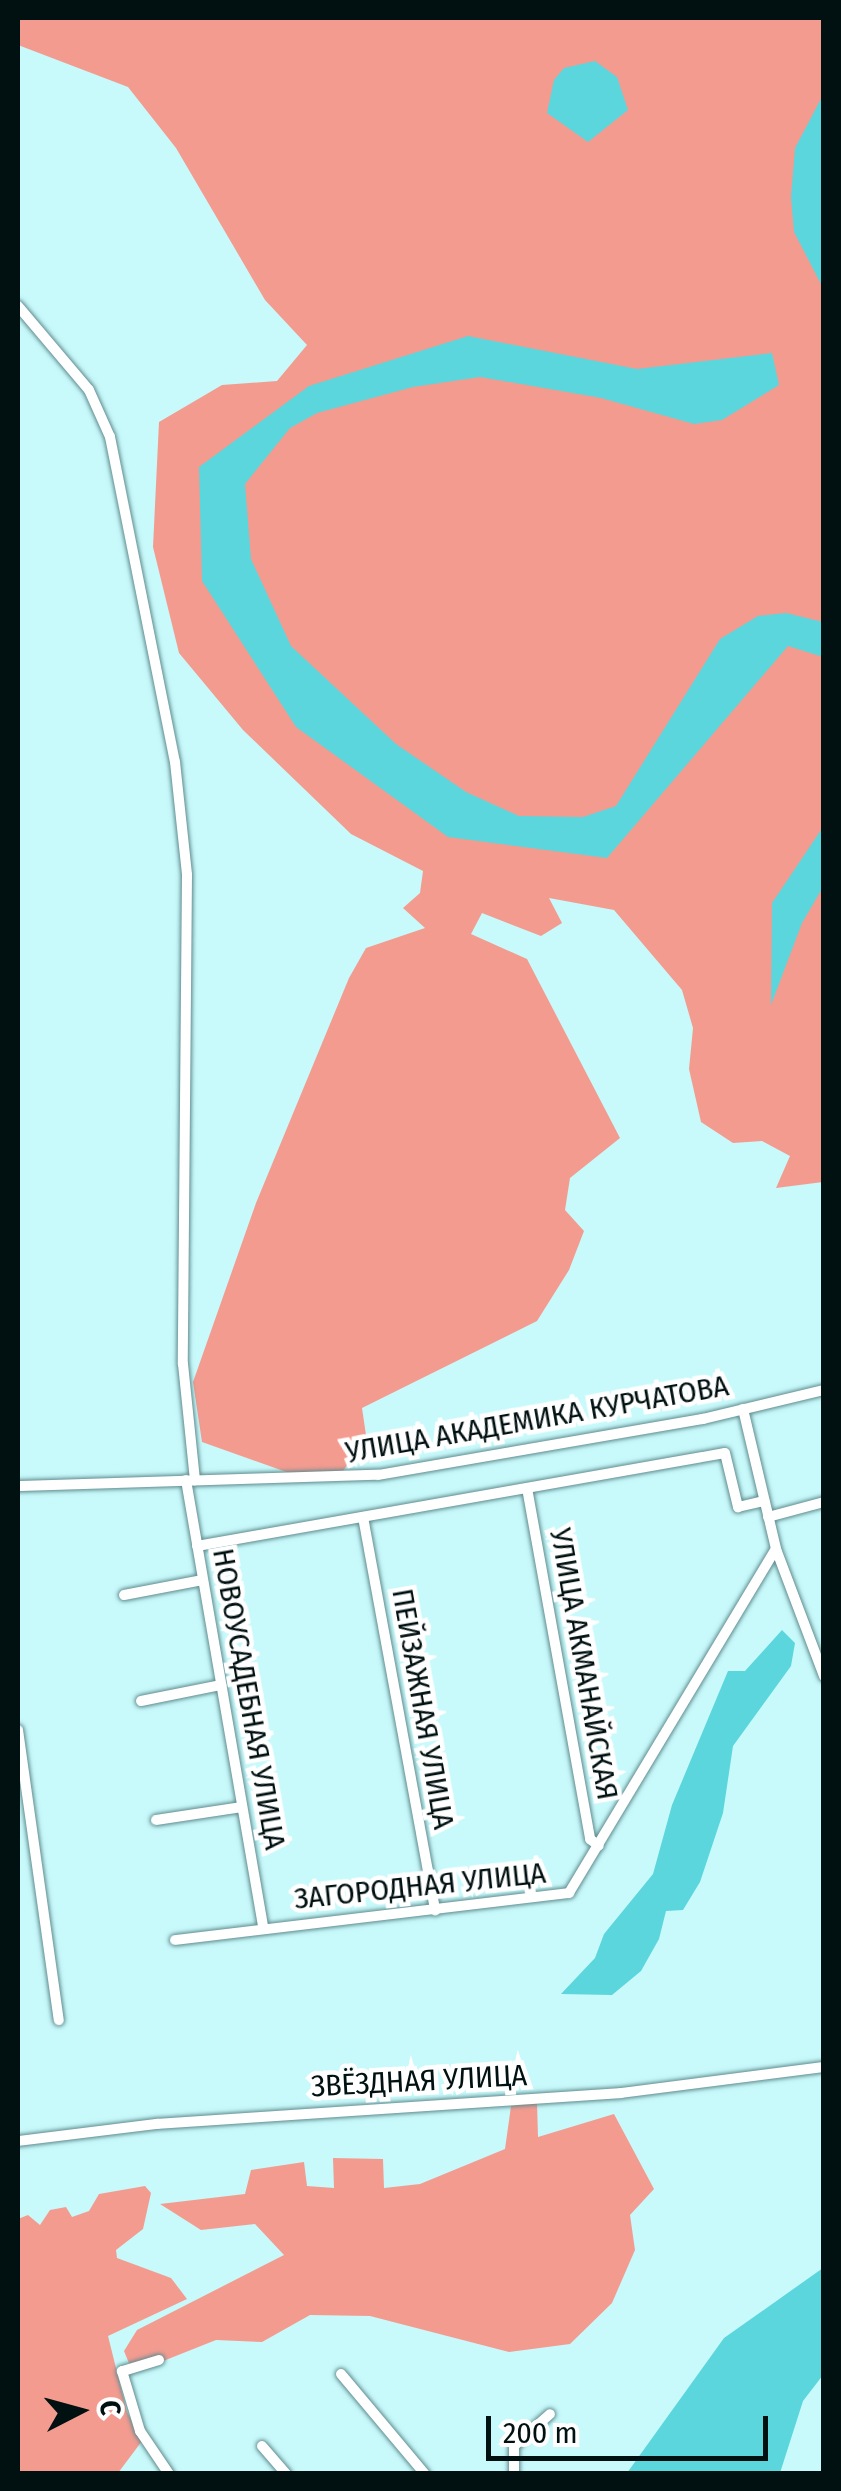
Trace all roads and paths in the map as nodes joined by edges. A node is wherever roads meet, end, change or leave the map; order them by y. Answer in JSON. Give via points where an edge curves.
{"nodes":[{"id":1,"x":18,"y":306,"type":"edge"},
{"id":2,"x":824,"y":1390,"type":"edge"},
{"id":3,"x":743,"y":1410,"type":"junction"},
{"id":4,"x":191,"y":1480,"type":"junction"},
{"id":5,"x":18,"y":1486,"type":"edge"},
{"id":6,"x":526,"y":1488,"type":"junction"},
{"id":7,"x":764,"y":1501,"type":"junction"},
{"id":8,"x":824,"y":1502,"type":"edge"},
{"id":9,"x":363,"y":1516,"type":"junction"},
{"id":10,"x":768,"y":1517,"type":"junction"},
{"id":11,"x":198,"y":1546,"type":"junction"},
{"id":12,"x":776,"y":1549,"type":"junction"},
{"id":13,"x":203,"y":1580,"type":"junction"},
{"id":14,"x":124,"y":1594,"type":"dead end"},
{"id":15,"x":824,"y":1676,"type":"edge"},
{"id":16,"x":221,"y":1685,"type":"junction"},
{"id":17,"x":140,"y":1701,"type":"dead end"},
{"id":18,"x":18,"y":1730,"type":"edge"},
{"id":19,"x":242,"y":1808,"type":"junction"},
{"id":20,"x":156,"y":1820,"type":"dead end"},
{"id":21,"x":599,"y":1846,"type":"junction"},
{"id":22,"x":435,"y":1910,"type":"junction"},
{"id":23,"x":263,"y":1927,"type":"junction"},
{"id":24,"x":174,"y":1940,"type":"dead end"},
{"id":25,"x":59,"y":2020,"type":"dead end"},
{"id":26,"x":824,"y":2066,"type":"edge"},
{"id":27,"x":18,"y":2141,"type":"edge"},
{"id":28,"x":158,"y":2360,"type":"dead end"},
{"id":29,"x":341,"y":2374,"type":"dead end"},
{"id":30,"x":550,"y":2414,"type":"dead end"},
{"id":31,"x":262,"y":2446,"type":"dead end"},
{"id":32,"x":169,"y":2474,"type":"edge"},
{"id":33,"x":286,"y":2474,"type":"edge"},
{"id":34,"x":425,"y":2474,"type":"edge"},
{"id":35,"x":514,"y":2474,"type":"edge"}],
"edges":[{"from":1,"to":4,"type":"street","name":"НОВОУСАДЕБНАЯ УЛИЦА","via":[[89,390],[110,436],[175,762],[187,875],[183,1364]]},
{"from":2,"to":3,"type":"street","name":"УЛИЦА АКАДЕМИКА КУРЧАТОВА"},
{"from":3,"to":4,"type":"street","name":"УЛИЦА АКАДЕМИКА КУРЧАТОВА","via":[[378,1475]]},
{"from":3,"to":7,"type":"street"},
{"from":4,"to":5,"type":"street","name":"УЛИЦА АКАДЕМИКА КУРЧАТОВА"},
{"from":4,"to":11,"type":"street","name":"НОВОУСАДЕБНАЯ УЛИЦА"},
{"from":6,"to":7,"type":"street","via":[[725,1453],[738,1507]]},
{"from":6,"to":9,"type":"street"},
{"from":6,"to":21,"type":"street","name":"УЛИЦА АКМАНАЙСКАЯ","via":[[590,1839]]},
{"from":7,"to":10,"type":"street"},
{"from":8,"to":10,"type":"street"},
{"from":9,"to":11,"type":"street"},
{"from":9,"to":22,"type":"street","name":"ПЕЙЗАЖНАЯ УЛИЦА"},
{"from":10,"to":12,"type":"street"},
{"from":11,"to":13,"type":"street","name":"НОВОУСАДЕБНАЯ УЛИЦА"},
{"from":12,"to":15,"type":"street"},
{"from":12,"to":21,"type":"street","name":"ЗАГОРОДНАЯ УЛИЦА"},
{"from":13,"to":14,"type":"street"},
{"from":13,"to":16,"type":"street","name":"НОВОУСАДЕБНАЯ УЛИЦА"},
{"from":16,"to":17,"type":"street"},
{"from":16,"to":19,"type":"street","name":"НОВОУСАДЕБНАЯ УЛИЦА"},
{"from":18,"to":25,"type":"street"},
{"from":19,"to":20,"type":"street"},
{"from":19,"to":23,"type":"street","name":"НОВОУСАДЕБНАЯ УЛИЦА"},
{"from":21,"to":22,"type":"street","name":"ЗАГОРОДНАЯ УЛИЦА","via":[[577,1886],[558,1898]]},
{"from":22,"to":23,"type":"street","name":"ЗАГОРОДНАЯ УЛИЦА"},
{"from":23,"to":24,"type":"street","name":"ЗАГОРОДНАЯ УЛИЦА"},
{"from":26,"to":27,"type":"street","name":"ЗВЁЗДНАЯ УЛИЦА","via":[[621,2093],[175,2122]]},
{"from":28,"to":32,"type":"street","via":[[122,2371],[140,2430]]},
{"from":29,"to":34,"type":"street"},
{"from":30,"to":35,"type":"street","via":[[514,2446]]},
{"from":31,"to":33,"type":"street"}]}
